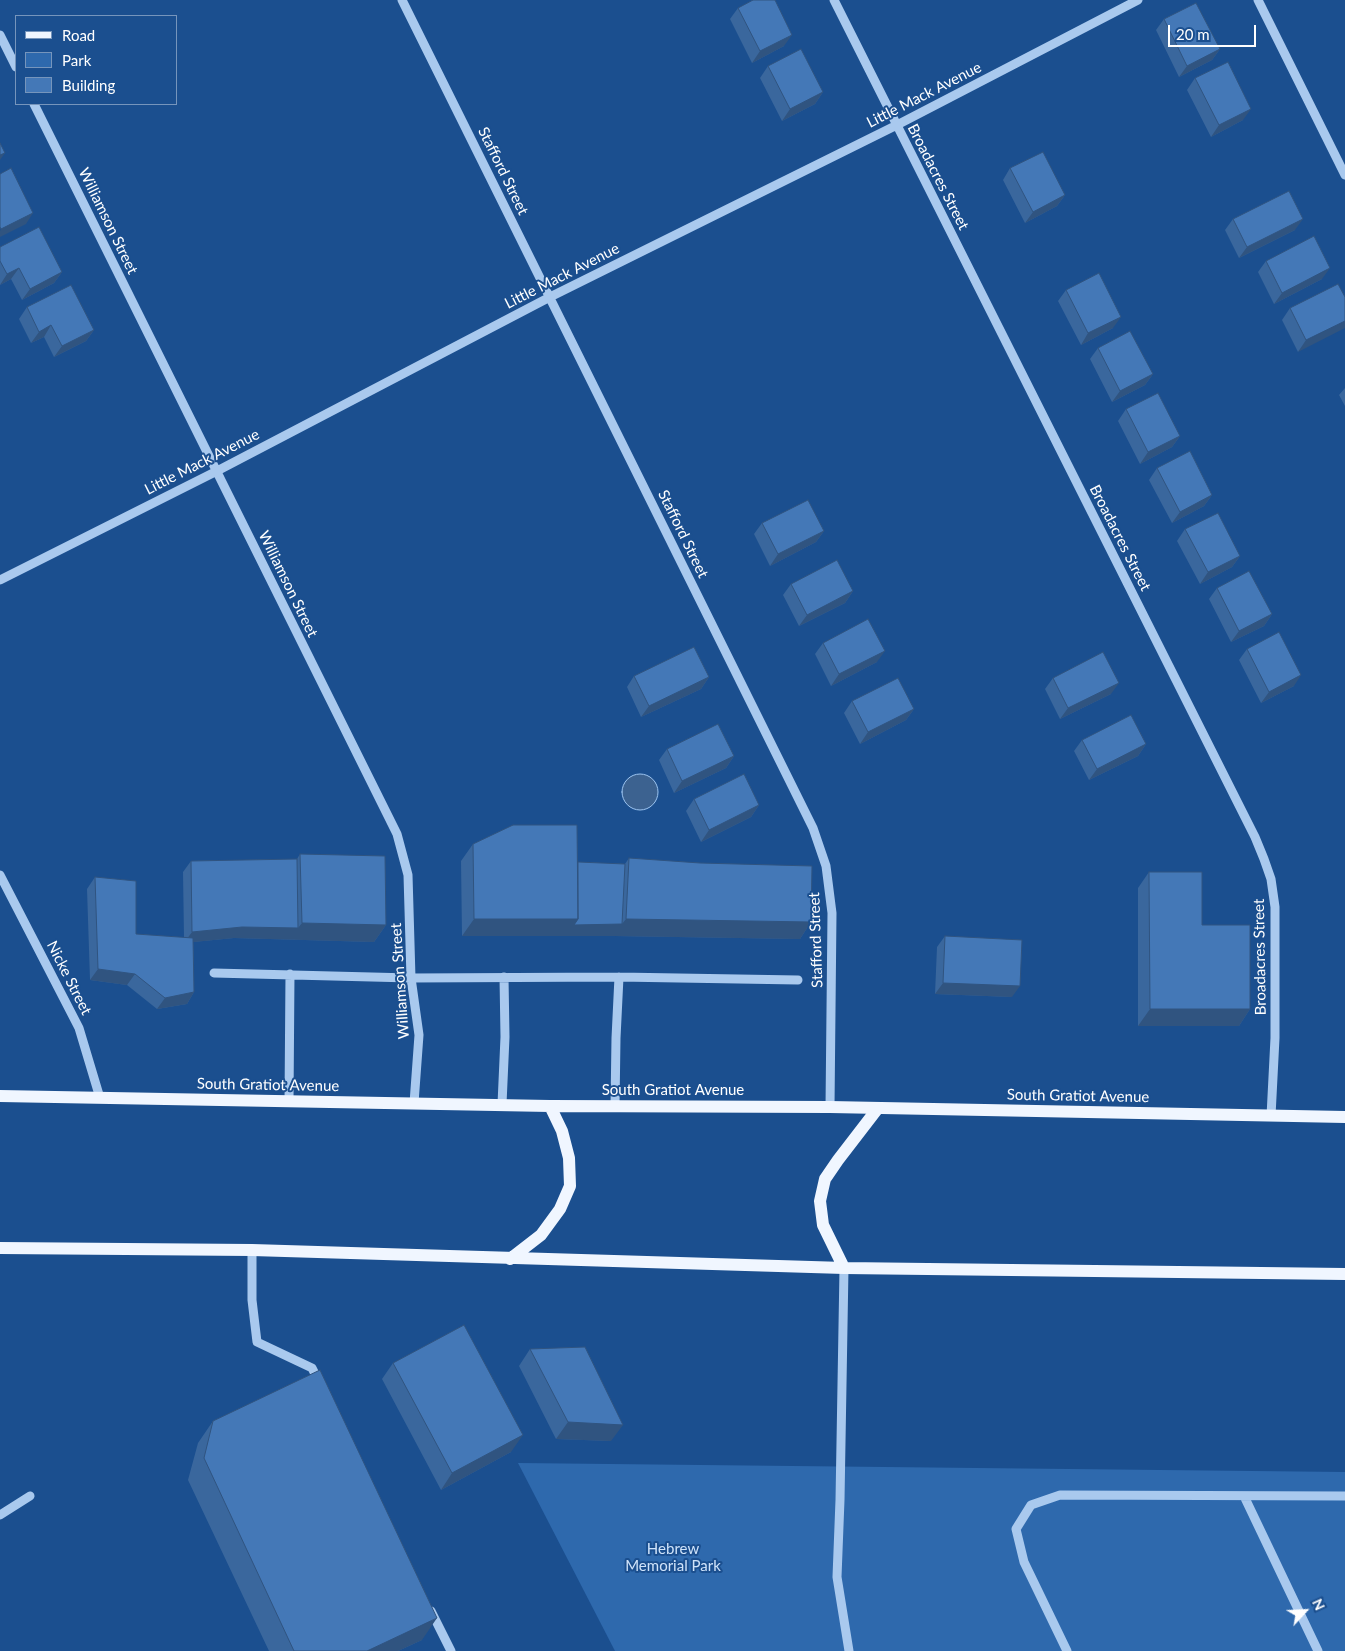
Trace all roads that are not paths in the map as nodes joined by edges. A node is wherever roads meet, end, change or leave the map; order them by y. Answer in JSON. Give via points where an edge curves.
{"nodes":[{"id":1,"x":402,"y":0,"type":"edge"},
{"id":2,"x":834,"y":0,"type":"edge"},
{"id":3,"x":1138,"y":0,"type":"edge"},
{"id":4,"x":1258,"y":0,"type":"edge"},
{"id":5,"x":0,"y":34,"type":"edge"},
{"id":6,"x":15,"y":65,"type":"edge"},
{"id":7,"x":34,"y":105,"type":"edge"},
{"id":8,"x":896,"y":125,"type":"junction"},
{"id":9,"x":1345,"y":175,"type":"edge"},
{"id":10,"x":550,"y":297,"type":"junction"},
{"id":11,"x":217,"y":471,"type":"junction"},
{"id":12,"x":0,"y":580,"type":"edge"},
{"id":13,"x":0,"y":875,"type":"edge"},
{"id":14,"x":214,"y":972,"type":"dead end"},
{"id":15,"x":290,"y":974,"type":"junction"},
{"id":16,"x":504,"y":977,"type":"junction"},
{"id":17,"x":619,"y":977,"type":"junction"},
{"id":18,"x":411,"y":978,"type":"junction"},
{"id":19,"x":798,"y":980,"type":"dead end"},
{"id":20,"x":0,"y":1096,"type":"edge"},
{"id":21,"x":100,"y":1098,"type":"junction"},
{"id":22,"x":289,"y":1101,"type":"junction"},
{"id":23,"x":414,"y":1103,"type":"junction"},
{"id":24,"x":502,"y":1104,"type":"junction"},
{"id":25,"x":550,"y":1106,"type":"junction"},
{"id":26,"x":615,"y":1106,"type":"junction"},
{"id":27,"x":830,"y":1107,"type":"junction"},
{"id":28,"x":878,"y":1108,"type":"junction"},
{"id":29,"x":1271,"y":1116,"type":"junction"},
{"id":30,"x":1345,"y":1117,"type":"edge"},
{"id":31,"x":0,"y":1248,"type":"edge"},
{"id":32,"x":252,"y":1250,"type":"junction"},
{"id":33,"x":510,"y":1259,"type":"junction"},
{"id":34,"x":844,"y":1268,"type":"junction"},
{"id":35,"x":1345,"y":1274,"type":"edge"},
{"id":36,"x":325,"y":1395,"type":"edge"},
{"id":37,"x":30,"y":1496,"type":"dead end"},
{"id":38,"x":1244,"y":1496,"type":"junction"},
{"id":39,"x":1345,"y":1496,"type":"edge"},
{"id":40,"x":0,"y":1515,"type":"edge"},
{"id":41,"x":425,"y":1598,"type":"edge"},
{"id":42,"x":451,"y":1651,"type":"edge"},
{"id":43,"x":849,"y":1651,"type":"edge"},
{"id":44,"x":1067,"y":1651,"type":"edge"},
{"id":45,"x":1318,"y":1651,"type":"edge"}],
"edges":[{"from":1,"to":10,"type":"street","name":"Stafford Street"},
{"from":2,"to":8,"type":"street","name":"Broadacres Street"},
{"from":3,"to":8,"type":"street","name":"Little Mack Avenue"},
{"from":4,"to":9,"type":"street"},
{"from":5,"to":6,"type":"street"},
{"from":7,"to":11,"type":"street","name":"Williamson Street"},
{"from":8,"to":10,"type":"street","name":"Little Mack Avenue"},
{"from":8,"to":29,"type":"street","name":"Broadacres Street","via":[[1264,860],[1275,907]]},
{"from":10,"to":11,"type":"street","name":"Little Mack Avenue"},
{"from":10,"to":27,"type":"street","name":"Stafford Street","via":[[817,837],[826,866],[832,913]]},
{"from":11,"to":12,"type":"street","name":"Little Mack Avenue"},
{"from":11,"to":18,"type":"street","name":"Williamson Street","via":[[396,834],[408,875]]},
{"from":13,"to":21,"type":"street","name":"Nicke Street","via":[[79,1028]]},
{"from":14,"to":15,"type":"street"},
{"from":15,"to":18,"type":"street"},
{"from":15,"to":22,"type":"street"},
{"from":16,"to":17,"type":"street"},
{"from":16,"to":18,"type":"street"},
{"from":16,"to":24,"type":"street"},
{"from":17,"to":19,"type":"street"},
{"from":17,"to":26,"type":"street"},
{"from":18,"to":23,"type":"street","name":"Williamson Street","via":[[419,1035]]},
{"from":20,"to":21,"type":"main road","name":"South Gratiot Avenue"},
{"from":21,"to":22,"type":"main road","name":"South Gratiot Avenue"},
{"from":22,"to":23,"type":"main road","name":"South Gratiot Avenue"},
{"from":23,"to":24,"type":"main road","name":"South Gratiot Avenue"},
{"from":24,"to":25,"type":"main road","name":"South Gratiot Avenue"},
{"from":25,"to":26,"type":"main road","name":"South Gratiot Avenue"},
{"from":25,"to":33,"type":"main road","via":[[562,1131],[569,1158],[570,1186],[560,1210],[541,1235]]},
{"from":26,"to":27,"type":"main road","name":"South Gratiot Avenue"},
{"from":27,"to":28,"type":"main road","name":"South Gratiot Avenue"},
{"from":28,"to":29,"type":"main road","name":"South Gratiot Avenue"},
{"from":28,"to":34,"type":"main road","via":[[825,1179],[820,1202],[823,1225]]},
{"from":29,"to":30,"type":"main road","name":"South Gratiot Avenue"},
{"from":31,"to":32,"type":"main road"},
{"from":32,"to":33,"type":"main road"},
{"from":32,"to":36,"type":"street","via":[[252,1300],[257,1342],[312,1368]]},
{"from":33,"to":34,"type":"main road"},
{"from":34,"to":35,"type":"main road"},
{"from":34,"to":43,"type":"street","via":[[837,1577]]},
{"from":37,"to":40,"type":"street"},
{"from":38,"to":39,"type":"street"},
{"from":38,"to":44,"type":"street","via":[[1060,1496],[1031,1506],[1016,1529],[1024,1562]]},
{"from":38,"to":45,"type":"street"},
{"from":41,"to":42,"type":"street"}]}
